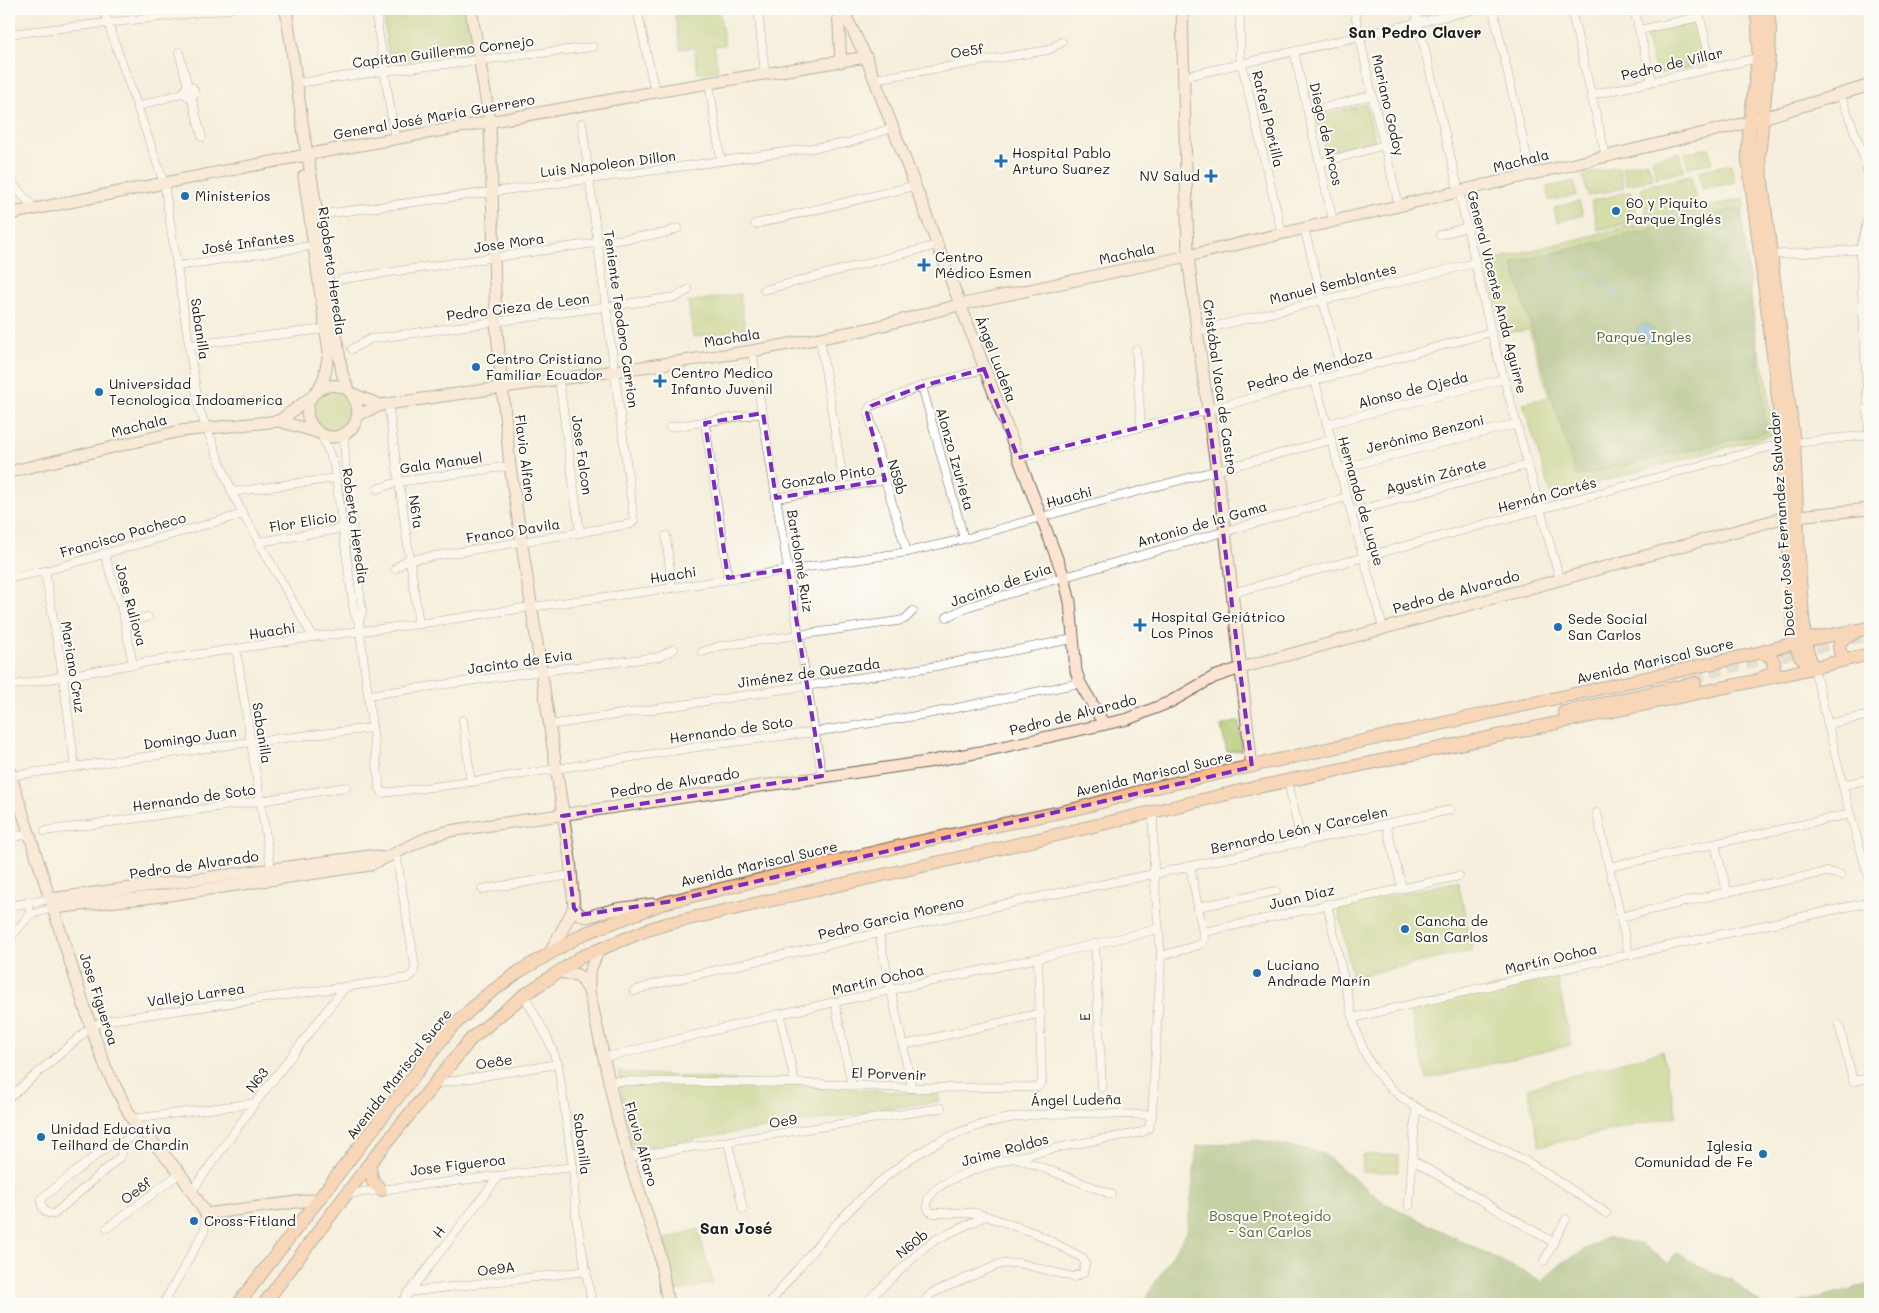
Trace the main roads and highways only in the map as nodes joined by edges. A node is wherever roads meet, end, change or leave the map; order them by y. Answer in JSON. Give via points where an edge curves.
{"nodes":[{"id":1,"x":1756,"y":9,"type":"edge"},
{"id":2,"x":1768,"y":9,"type":"edge"},
{"id":3,"x":1766,"y":256,"type":"junction"},
{"id":4,"x":1866,"y":629,"type":"edge"},
{"id":5,"x":1799,"y":642,"type":"junction"},
{"id":6,"x":1758,"y":653,"type":"junction"},
{"id":7,"x":1870,"y":654,"type":"edge"},
{"id":8,"x":1855,"y":658,"type":"junction"},
{"id":9,"x":1814,"y":668,"type":"junction"},
{"id":10,"x":1754,"y":681,"type":"junction"},
{"id":11,"x":1445,"y":724,"type":"junction"},
{"id":12,"x":1454,"y":744,"type":"junction"},
{"id":13,"x":1079,"y":808,"type":"junction"},
{"id":14,"x":1083,"y":830,"type":"junction"},
{"id":15,"x":369,"y":1164,"type":"junction"},
{"id":16,"x":381,"y":1190,"type":"road end"},
{"id":17,"x":297,"y":1228,"type":"junction"},
{"id":18,"x":312,"y":1239,"type":"junction"},
{"id":19,"x":276,"y":1256,"type":"junction"},
{"id":20,"x":290,"y":1268,"type":"junction"},
{"id":21,"x":238,"y":1304,"type":"edge"},
{"id":22,"x":264,"y":1304,"type":"edge"}],
"edges":[{"from":1,"to":3,"type":"main road","name":"Doctor José Fernandez Salvador","via":[[1758,58],[1748,159]]},
{"from":2,"to":3,"type":"main road","name":"Doctor José Fernandez Salvador","via":[[1770,30],[1759,157]]},
{"from":3,"to":5,"type":"main road","name":"Doctor José Fernandez Salvador","via":[[1788,444]]},
{"from":4,"to":5,"type":"main road","name":"Avenida Mariscal Sucre"},
{"from":4,"to":8,"type":"main road","via":[[1839,643],[1841,655]]},
{"from":5,"to":6,"type":"main road","name":"Avenida Mariscal Sucre"},
{"from":5,"to":9,"type":"main road","name":"Doctor José Fernandez Salvador"},
{"from":6,"to":10,"type":"main road","via":[[1770,656],[1774,668],[1768,675]]},
{"from":6,"to":11,"type":"main road","name":"Avenida Mariscal Sucre"},
{"from":7,"to":8,"type":"main road","name":"Avenida Mariscal Sucre"},
{"from":8,"to":9,"type":"main road","name":"Avenida Mariscal Sucre"},
{"from":9,"to":10,"type":"main road","name":"Avenida Mariscal Sucre"},
{"from":10,"to":12,"type":"main road","name":"Avenida Mariscal Sucre"},
{"from":11,"to":12,"type":"main road","name":"Avenida Mariscal Sucre","via":[[1512,716],[1694,680],[1483,732]]},
{"from":11,"to":13,"type":"main road","name":"Avenida Mariscal Sucre","via":[[1152,788]]},
{"from":12,"to":14,"type":"main road","name":"Avenida Mariscal Sucre"},
{"from":13,"to":14,"type":"main road"},
{"from":13,"to":17,"type":"main road","name":"Avenida Mariscal Sucre","via":[[913,843],[667,902],[584,934],[520,971],[483,998],[450,1029]]},
{"from":14,"to":15,"type":"main road","name":"Avenida Mariscal Sucre","via":[[666,924],[581,957],[524,995],[471,1039]]},
{"from":15,"to":16,"type":"main road","via":[[374,1182]]},
{"from":15,"to":18,"type":"main road","name":"Avenida Mariscal Sucre"},
{"from":17,"to":18,"type":"main road"},
{"from":17,"to":19,"type":"main road","name":"Avenida Mariscal Sucre"},
{"from":18,"to":20,"type":"main road","name":"Avenida Mariscal Sucre"},
{"from":19,"to":20,"type":"main road"},
{"from":19,"to":21,"type":"main road","name":"Avenida Mariscal Sucre"},
{"from":20,"to":22,"type":"main road","name":"Avenida Mariscal Sucre"}]}
